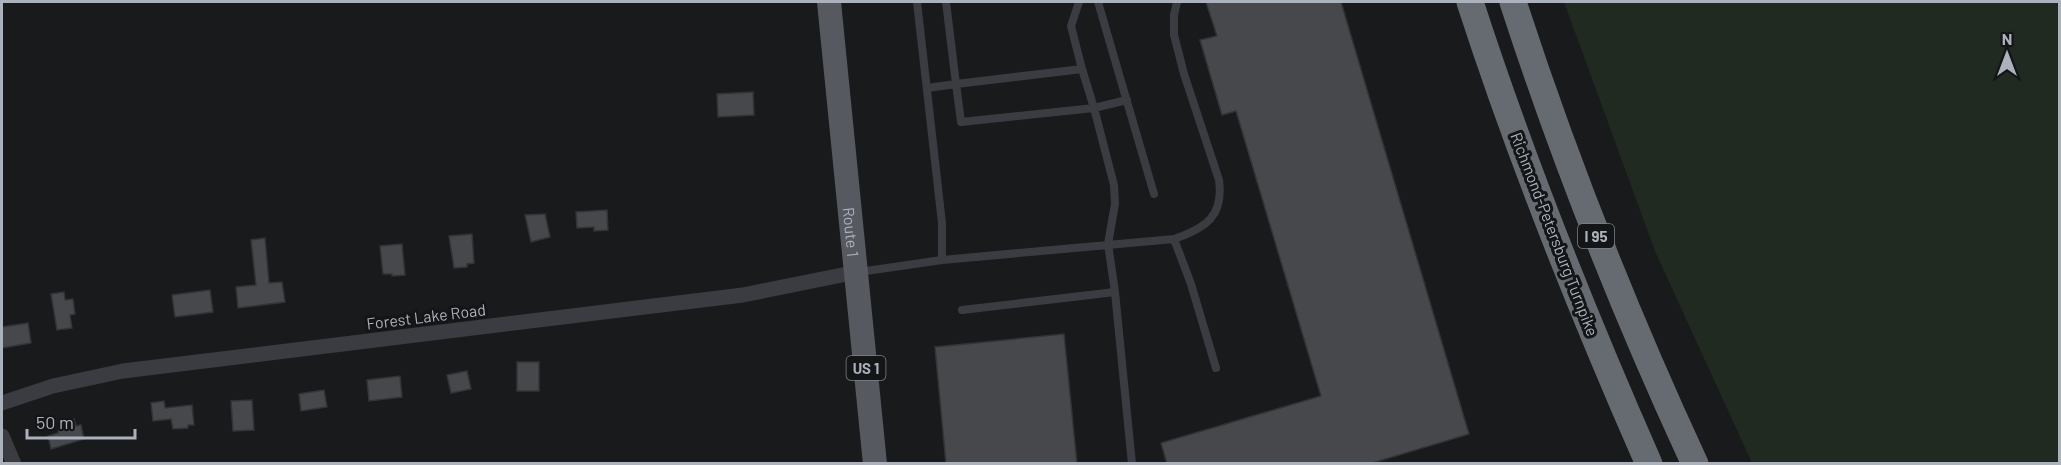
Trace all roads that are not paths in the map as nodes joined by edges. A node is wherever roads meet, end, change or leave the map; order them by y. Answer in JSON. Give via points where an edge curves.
{"nodes":[{"id":1,"x":830,"y":2,"type":"edge"},
{"id":2,"x":917,"y":2,"type":"edge"},
{"id":3,"x":946,"y":2,"type":"edge"},
{"id":4,"x":952,"y":2,"type":"edge"},
{"id":5,"x":1079,"y":2,"type":"edge"},
{"id":6,"x":1098,"y":2,"type":"edge"},
{"id":7,"x":1177,"y":2,"type":"edge"},
{"id":8,"x":1470,"y":2,"type":"edge"},
{"id":9,"x":1513,"y":2,"type":"edge"},
{"id":10,"x":1082,"y":69,"type":"junction"},
{"id":11,"x":956,"y":84,"type":"junction"},
{"id":12,"x":927,"y":88,"type":"junction"},
{"id":13,"x":1127,"y":100,"type":"junction"},
{"id":14,"x":1094,"y":108,"type":"junction"},
{"id":15,"x":1154,"y":194,"type":"dead end"},
{"id":16,"x":1174,"y":239,"type":"junction"},
{"id":17,"x":1108,"y":244,"type":"junction"},
{"id":18,"x":942,"y":261,"type":"junction"},
{"id":19,"x":857,"y":272,"type":"junction"},
{"id":20,"x":1115,"y":292,"type":"junction"},
{"id":21,"x":962,"y":310,"type":"dead end"},
{"id":22,"x":1216,"y":368,"type":"dead end"},
{"id":23,"x":2,"y":403,"type":"edge"},
{"id":24,"x":2,"y":436,"type":"edge"},
{"id":25,"x":14,"y":464,"type":"edge"},
{"id":26,"x":875,"y":464,"type":"edge"},
{"id":27,"x":1132,"y":464,"type":"edge"},
{"id":28,"x":1649,"y":464,"type":"edge"},
{"id":29,"x":1695,"y":464,"type":"edge"}],
"edges":[{"from":1,"to":19,"type":"main road","name":"Route 1","number":"US 1"},
{"from":2,"to":12,"type":"lane"},
{"from":3,"to":4,"type":"lane"},
{"from":3,"to":11,"type":"lane"},
{"from":5,"to":10,"type":"lane","via":[[1071,26]]},
{"from":6,"to":13,"type":"lane"},
{"from":7,"to":16,"type":"lane","via":[[1174,35],[1221,192],[1220,206],[1204,225]]},
{"from":8,"to":28,"type":"highway","name":"Richmond-Petersburg Turnpike","number":"I 95","via":[[1559,250]]},
{"from":9,"to":29,"type":"highway","number":"I 95","via":[[1587,214],[1653,375]]},
{"from":10,"to":11,"type":"lane"},
{"from":10,"to":14,"type":"lane"},
{"from":11,"to":12,"type":"lane"},
{"from":11,"to":14,"type":"lane","via":[[961,122]]},
{"from":12,"to":18,"type":"lane","via":[[942,223]]},
{"from":13,"to":14,"type":"lane"},
{"from":13,"to":15,"type":"lane"},
{"from":14,"to":17,"type":"lane","via":[[1114,185]]},
{"from":16,"to":17,"type":"lane"},
{"from":16,"to":22,"type":"lane"},
{"from":17,"to":18,"type":"lane"},
{"from":17,"to":20,"type":"lane"},
{"from":18,"to":19,"type":"lane"},
{"from":19,"to":23,"type":"street","name":"Forest Lake Road","via":[[743,295],[123,371],[52,386]]},
{"from":19,"to":26,"type":"main road","name":"Route 1","number":"US 1"},
{"from":20,"to":21,"type":"lane"},
{"from":20,"to":27,"type":"lane"},
{"from":24,"to":25,"type":"street"}]}
